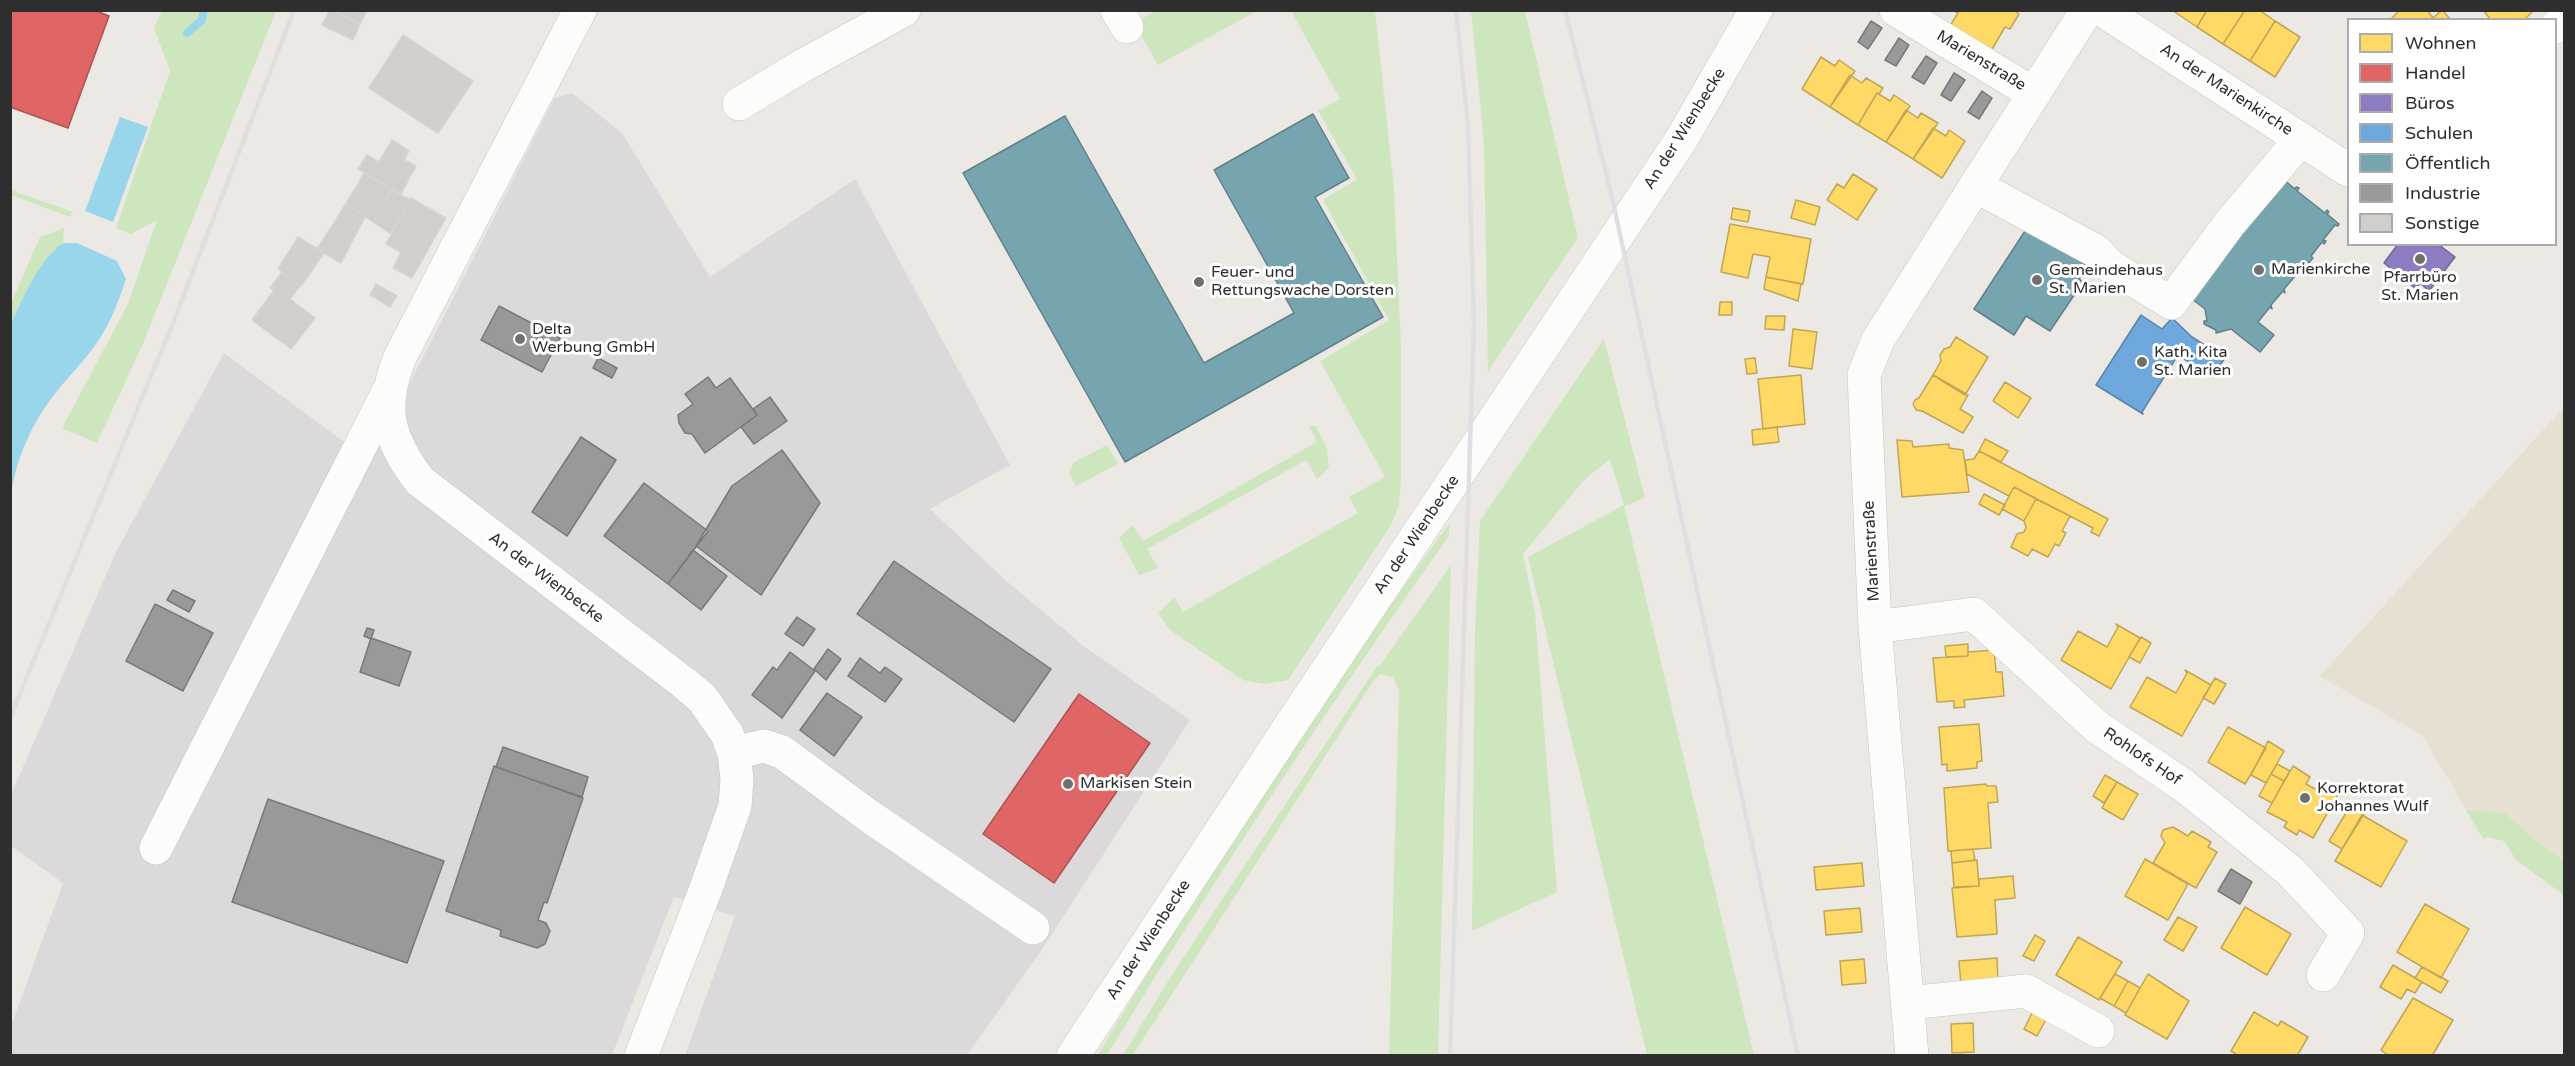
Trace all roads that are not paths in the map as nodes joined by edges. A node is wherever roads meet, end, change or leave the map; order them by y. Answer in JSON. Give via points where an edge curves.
{"nodes":[{"id":1,"x":579,"y":10,"type":"edge"},
{"id":2,"x":904,"y":10,"type":"edge"},
{"id":3,"x":1756,"y":10,"type":"edge"},
{"id":4,"x":1896,"y":10,"type":"edge"},
{"id":5,"x":2087,"y":10,"type":"edge"},
{"id":6,"x":2102,"y":10,"type":"edge"},
{"id":7,"x":2034,"y":94,"type":"junction"},
{"id":8,"x":739,"y":104,"type":"dead end"},
{"id":9,"x":2301,"y":139,"type":"junction"},
{"id":10,"x":2347,"y":169,"type":"edge"},
{"id":11,"x":1976,"y":186,"type":"junction"},
{"id":12,"x":390,"y":387,"type":"junction"},
{"id":13,"x":1875,"y":627,"type":"junction"},
{"id":14,"x":734,"y":753,"type":"junction"},
{"id":15,"x":156,"y":848,"type":"dead end"},
{"id":16,"x":1033,"y":928,"type":"dead end"},
{"id":17,"x":2323,"y":975,"type":"dead end"},
{"id":18,"x":1908,"y":1003,"type":"junction"},
{"id":19,"x":2098,"y":1031,"type":"dead end"},
{"id":20,"x":640,"y":1056,"type":"edge"},
{"id":21,"x":1073,"y":1056,"type":"edge"},
{"id":22,"x":1912,"y":1056,"type":"edge"}],
"edges":[{"from":1,"to":12,"type":"street","name":"An der Wienbecke","via":[[400,357]]},
{"from":2,"to":8,"type":"street"},
{"from":3,"to":21,"type":"street","name":"An der Wienbecke","via":[[1680,140]]},
{"from":4,"to":7,"type":"street","name":"Marienstraße"},
{"from":5,"to":7,"type":"street","name":"Marienstraße"},
{"from":6,"to":9,"type":"street","name":"An der Marienkirche"},
{"from":7,"to":11,"type":"street","name":"Marienstraße"},
{"from":9,"to":10,"type":"street","name":"An der Marienkirche"},
{"from":9,"to":11,"type":"street","via":[[2230,223],[2171,303],[2110,266],[2096,251]]},
{"from":11,"to":13,"type":"street","name":"Marienstraße","via":[[1878,340],[1864,375]]},
{"from":12,"to":14,"type":"street","name":"An der Wienbecke","via":[[388,410],[393,436],[398,450],[420,480],[702,698],[717,717]]},
{"from":12,"to":15,"type":"street","name":"An der Wienbecke"},
{"from":13,"to":17,"type":"street","name":"Rohlofs Hof","via":[[1974,614],[2097,727],[2183,785],[2290,871],[2348,933]]},
{"from":13,"to":18,"type":"street","name":"Marienstraße"},
{"from":14,"to":16,"type":"street","via":[[764,746],[782,752]]},
{"from":14,"to":20,"type":"street","name":"An der Wienbecke","via":[[735,806]]},
{"from":18,"to":19,"type":"street","via":[[2026,991]]},
{"from":18,"to":22,"type":"street","name":"Marienstraße"}]}
